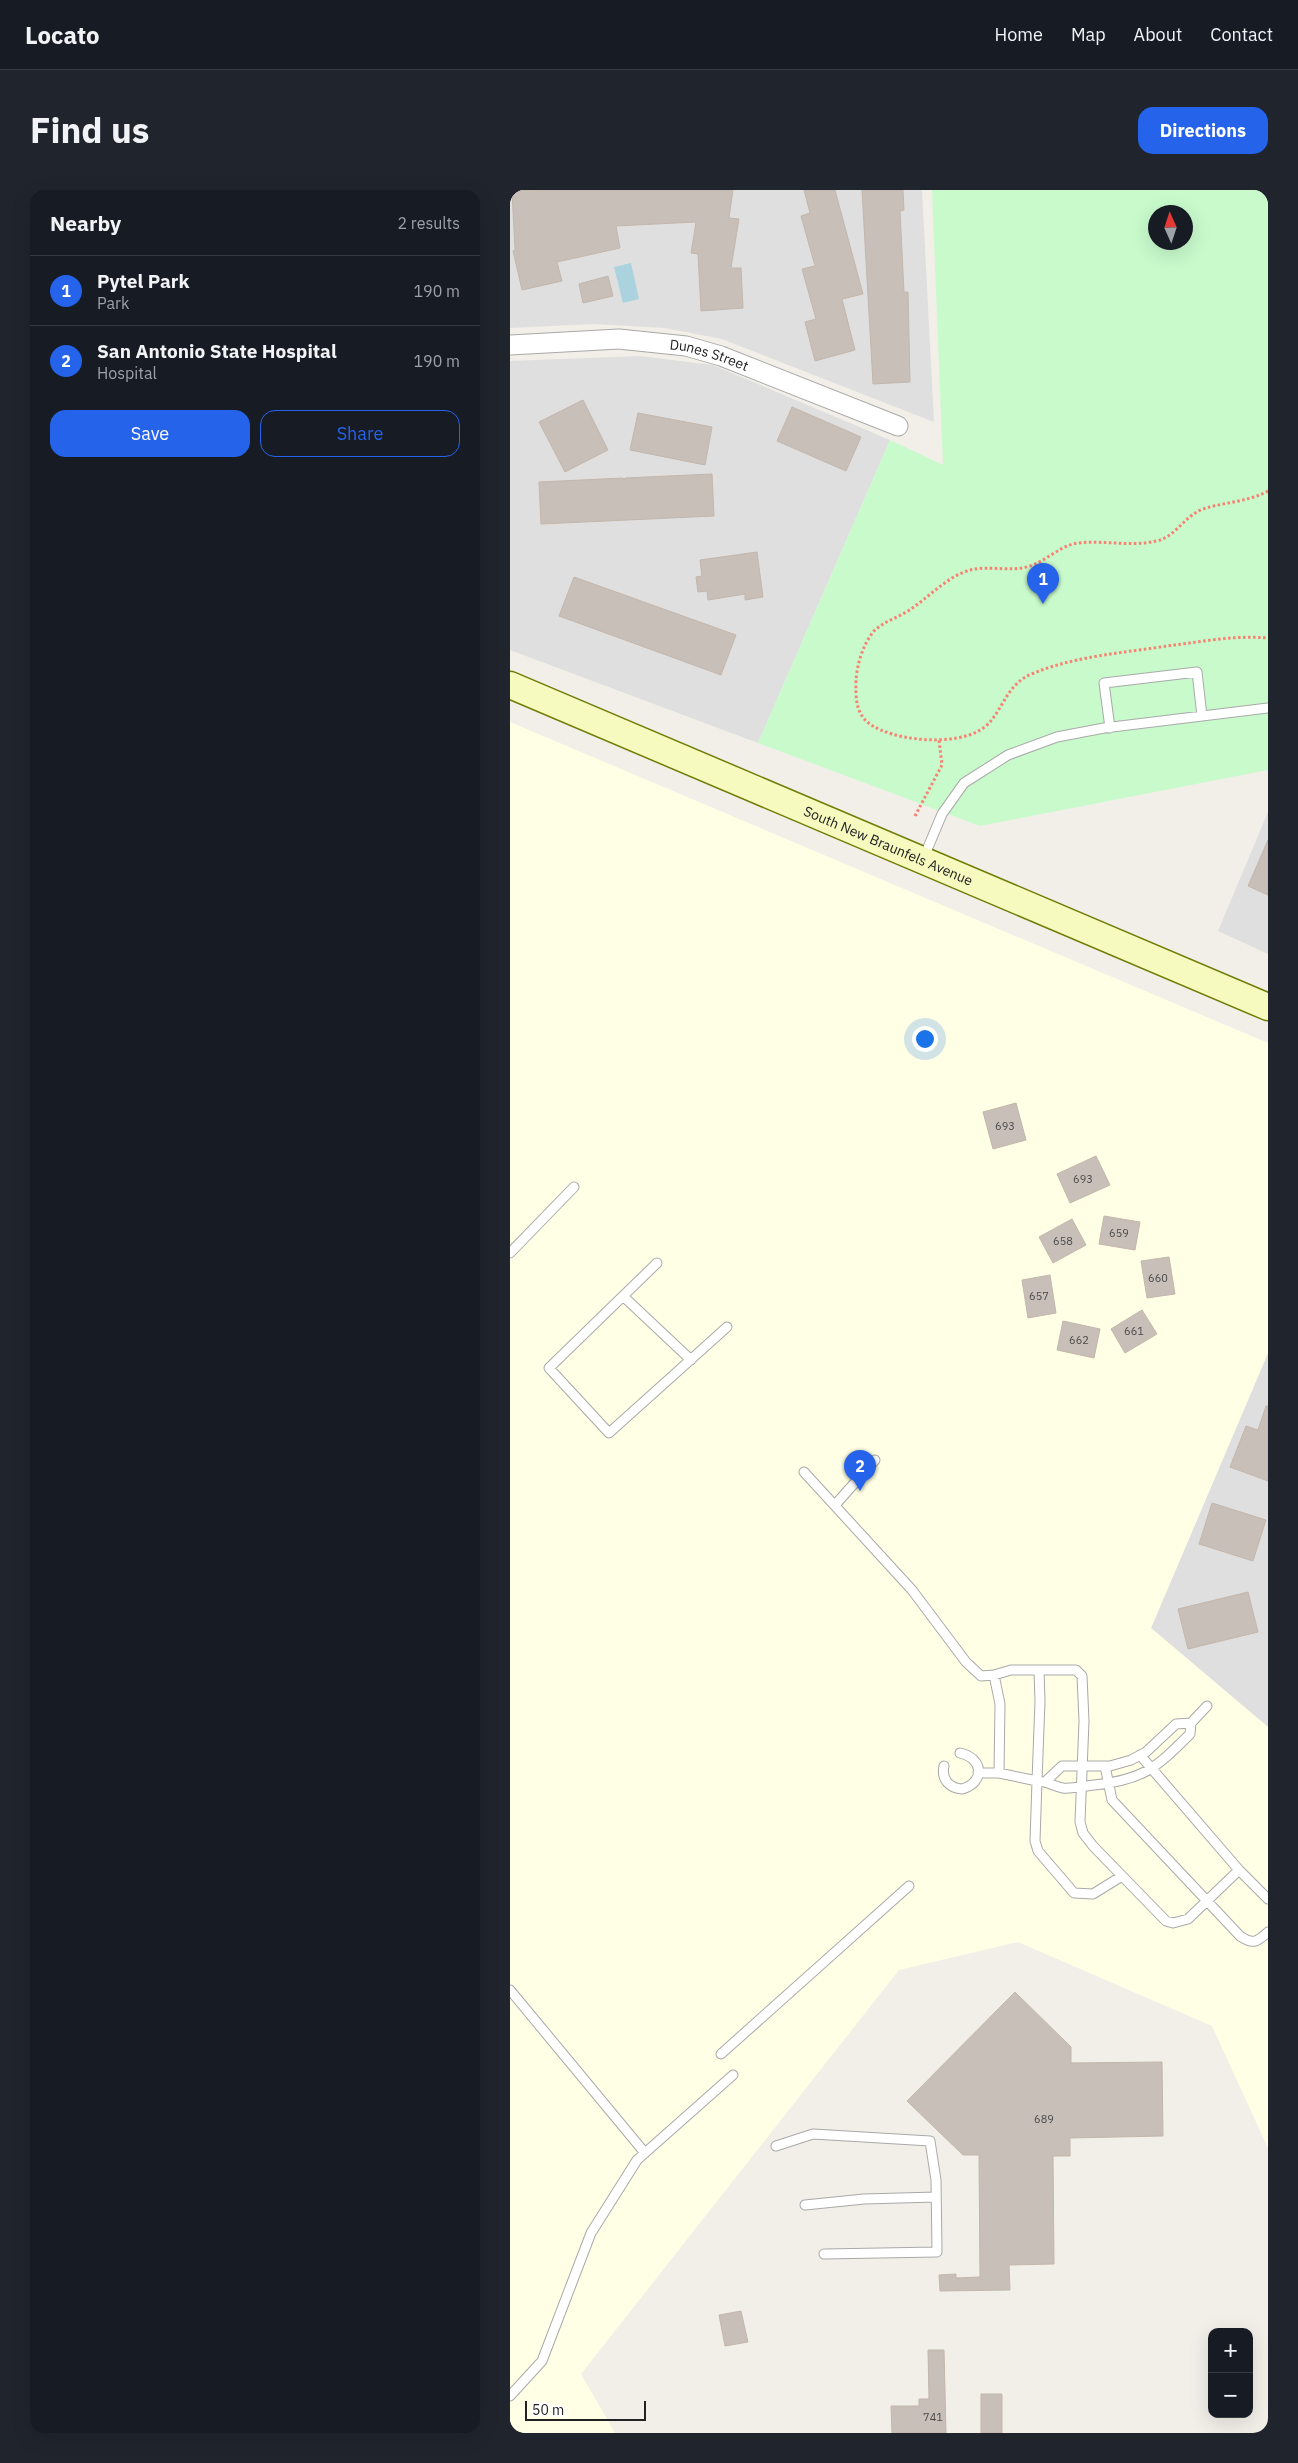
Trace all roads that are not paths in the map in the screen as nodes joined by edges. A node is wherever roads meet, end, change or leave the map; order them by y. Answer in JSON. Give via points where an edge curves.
{"nodes":[{"id":1,"x":510,"y":345,"type":"edge"},
{"id":2,"x":898,"y":426,"type":"dead end"},
{"id":3,"x":510,"y":685,"type":"edge"},
{"id":4,"x":1268,"y":708,"type":"edge"},
{"id":5,"x":1202,"y":716,"type":"junction"},
{"id":6,"x":1110,"y":728,"type":"junction"},
{"id":7,"x":922,"y":861,"type":"junction"},
{"id":8,"x":1268,"y":1007,"type":"edge"},
{"id":9,"x":574,"y":1187,"type":"dead end"},
{"id":10,"x":510,"y":1253,"type":"edge"},
{"id":11,"x":657,"y":1263,"type":"dead end"},
{"id":12,"x":623,"y":1296,"type":"junction"},
{"id":13,"x":727,"y":1327,"type":"dead end"},
{"id":14,"x":691,"y":1360,"type":"junction"},
{"id":15,"x":875,"y":1460,"type":"dead end"},
{"id":16,"x":804,"y":1472,"type":"dead end"},
{"id":17,"x":835,"y":1506,"type":"junction"},
{"id":18,"x":1039,"y":1670,"type":"junction"},
{"id":19,"x":994,"y":1676,"type":"junction"},
{"id":20,"x":1207,"y":1706,"type":"dead end"},
{"id":21,"x":1191,"y":1722,"type":"junction"},
{"id":22,"x":960,"y":1753,"type":"dead end"},
{"id":23,"x":1140,"y":1755,"type":"junction"},
{"id":24,"x":944,"y":1766,"type":"dead end"},
{"id":25,"x":1083,"y":1766,"type":"junction"},
{"id":26,"x":1105,"y":1766,"type":"junction"},
{"id":27,"x":1151,"y":1769,"type":"junction"},
{"id":28,"x":999,"y":1772,"type":"junction"},
{"id":29,"x":978,"y":1773,"type":"junction"},
{"id":30,"x":1041,"y":1781,"type":"junction"},
{"id":31,"x":1107,"y":1784,"type":"junction"},
{"id":32,"x":1083,"y":1786,"type":"junction"},
{"id":33,"x":1239,"y":1870,"type":"junction"},
{"id":34,"x":1122,"y":1876,"type":"junction"},
{"id":35,"x":908,"y":1886,"type":"dead end"},
{"id":36,"x":1268,"y":1899,"type":"edge"},
{"id":37,"x":1206,"y":1902,"type":"junction"},
{"id":38,"x":1268,"y":1932,"type":"edge"},
{"id":39,"x":510,"y":1990,"type":"edge"},
{"id":40,"x":720,"y":2054,"type":"dead end"},
{"id":41,"x":733,"y":2075,"type":"dead end"},
{"id":42,"x":776,"y":2146,"type":"dead end"},
{"id":43,"x":645,"y":2153,"type":"junction"},
{"id":44,"x":936,"y":2197,"type":"junction"},
{"id":45,"x":805,"y":2204,"type":"dead end"},
{"id":46,"x":824,"y":2254,"type":"dead end"},
{"id":47,"x":510,"y":2396,"type":"edge"}],
"edges":[{"from":1,"to":2,"type":"street","name":"Dunes Street","via":[[619,339],[686,346],[722,356]]},
{"from":3,"to":7,"type":"main road","name":"South New Braunfels Avenue"},
{"from":4,"to":5,"type":"lane"},
{"from":5,"to":6,"type":"lane"},
{"from":5,"to":6,"type":"lane","via":[[1196,672],[1104,683]]},
{"from":6,"to":7,"type":"lane","via":[[1057,737],[1008,755],[964,783],[942,814]]},
{"from":7,"to":8,"type":"main road","name":"South New Braunfels Avenue"},
{"from":9,"to":10,"type":"lane"},
{"from":11,"to":12,"type":"lane"},
{"from":12,"to":14,"type":"lane"},
{"from":12,"to":14,"type":"lane","via":[[549,1368],[609,1433]]},
{"from":13,"to":14,"type":"lane"},
{"from":15,"to":17,"type":"lane"},
{"from":16,"to":17,"type":"lane"},
{"from":17,"to":19,"type":"lane","via":[[912,1590],[966,1662],[981,1676]]},
{"from":18,"to":19,"type":"lane","via":[[1011,1670]]},
{"from":18,"to":25,"type":"lane","via":[[1076,1670],[1082,1676]]},
{"from":18,"to":30,"type":"lane"},
{"from":19,"to":28,"type":"lane","via":[[1000,1704]]},
{"from":20,"to":21,"type":"lane"},
{"from":21,"to":23,"type":"lane","via":[[1176,1724]]},
{"from":21,"to":27,"type":"lane","via":[[1190,1734]]},
{"from":22,"to":29,"type":"lane","via":[[972,1757]]},
{"from":23,"to":26,"type":"lane"},
{"from":23,"to":27,"type":"lane"},
{"from":24,"to":29,"type":"lane","via":[[946,1782],[956,1788],[973,1784]]},
{"from":25,"to":26,"type":"lane"},
{"from":25,"to":30,"type":"lane","via":[[1062,1766]]},
{"from":25,"to":32,"type":"lane"},
{"from":26,"to":31,"type":"lane"},
{"from":27,"to":31,"type":"lane","via":[[1131,1779]]},
{"from":27,"to":33,"type":"lane"},
{"from":28,"to":29,"type":"lane"},
{"from":28,"to":30,"type":"lane"},
{"from":30,"to":32,"type":"lane","via":[[1063,1788]]},
{"from":30,"to":34,"type":"lane","via":[[1035,1841],[1044,1861],[1074,1893],[1083,1895],[1093,1894]]},
{"from":31,"to":32,"type":"lane"},
{"from":31,"to":37,"type":"lane","via":[[1112,1800]]},
{"from":32,"to":34,"type":"lane","via":[[1080,1822],[1083,1833]]},
{"from":33,"to":36,"type":"lane"},
{"from":33,"to":37,"type":"lane"},
{"from":34,"to":37,"type":"lane","via":[[1166,1921],[1188,1920]]},
{"from":35,"to":40,"type":"lane"},
{"from":37,"to":38,"type":"lane","via":[[1249,1943],[1256,1942]]},
{"from":39,"to":43,"type":"lane"},
{"from":41,"to":43,"type":"lane"},
{"from":42,"to":44,"type":"lane","via":[[814,2134],[930,2141]]},
{"from":43,"to":47,"type":"lane","via":[[637,2160],[591,2233],[542,2361]]},
{"from":44,"to":45,"type":"lane"},
{"from":44,"to":46,"type":"lane","via":[[937,2252]]}]}
